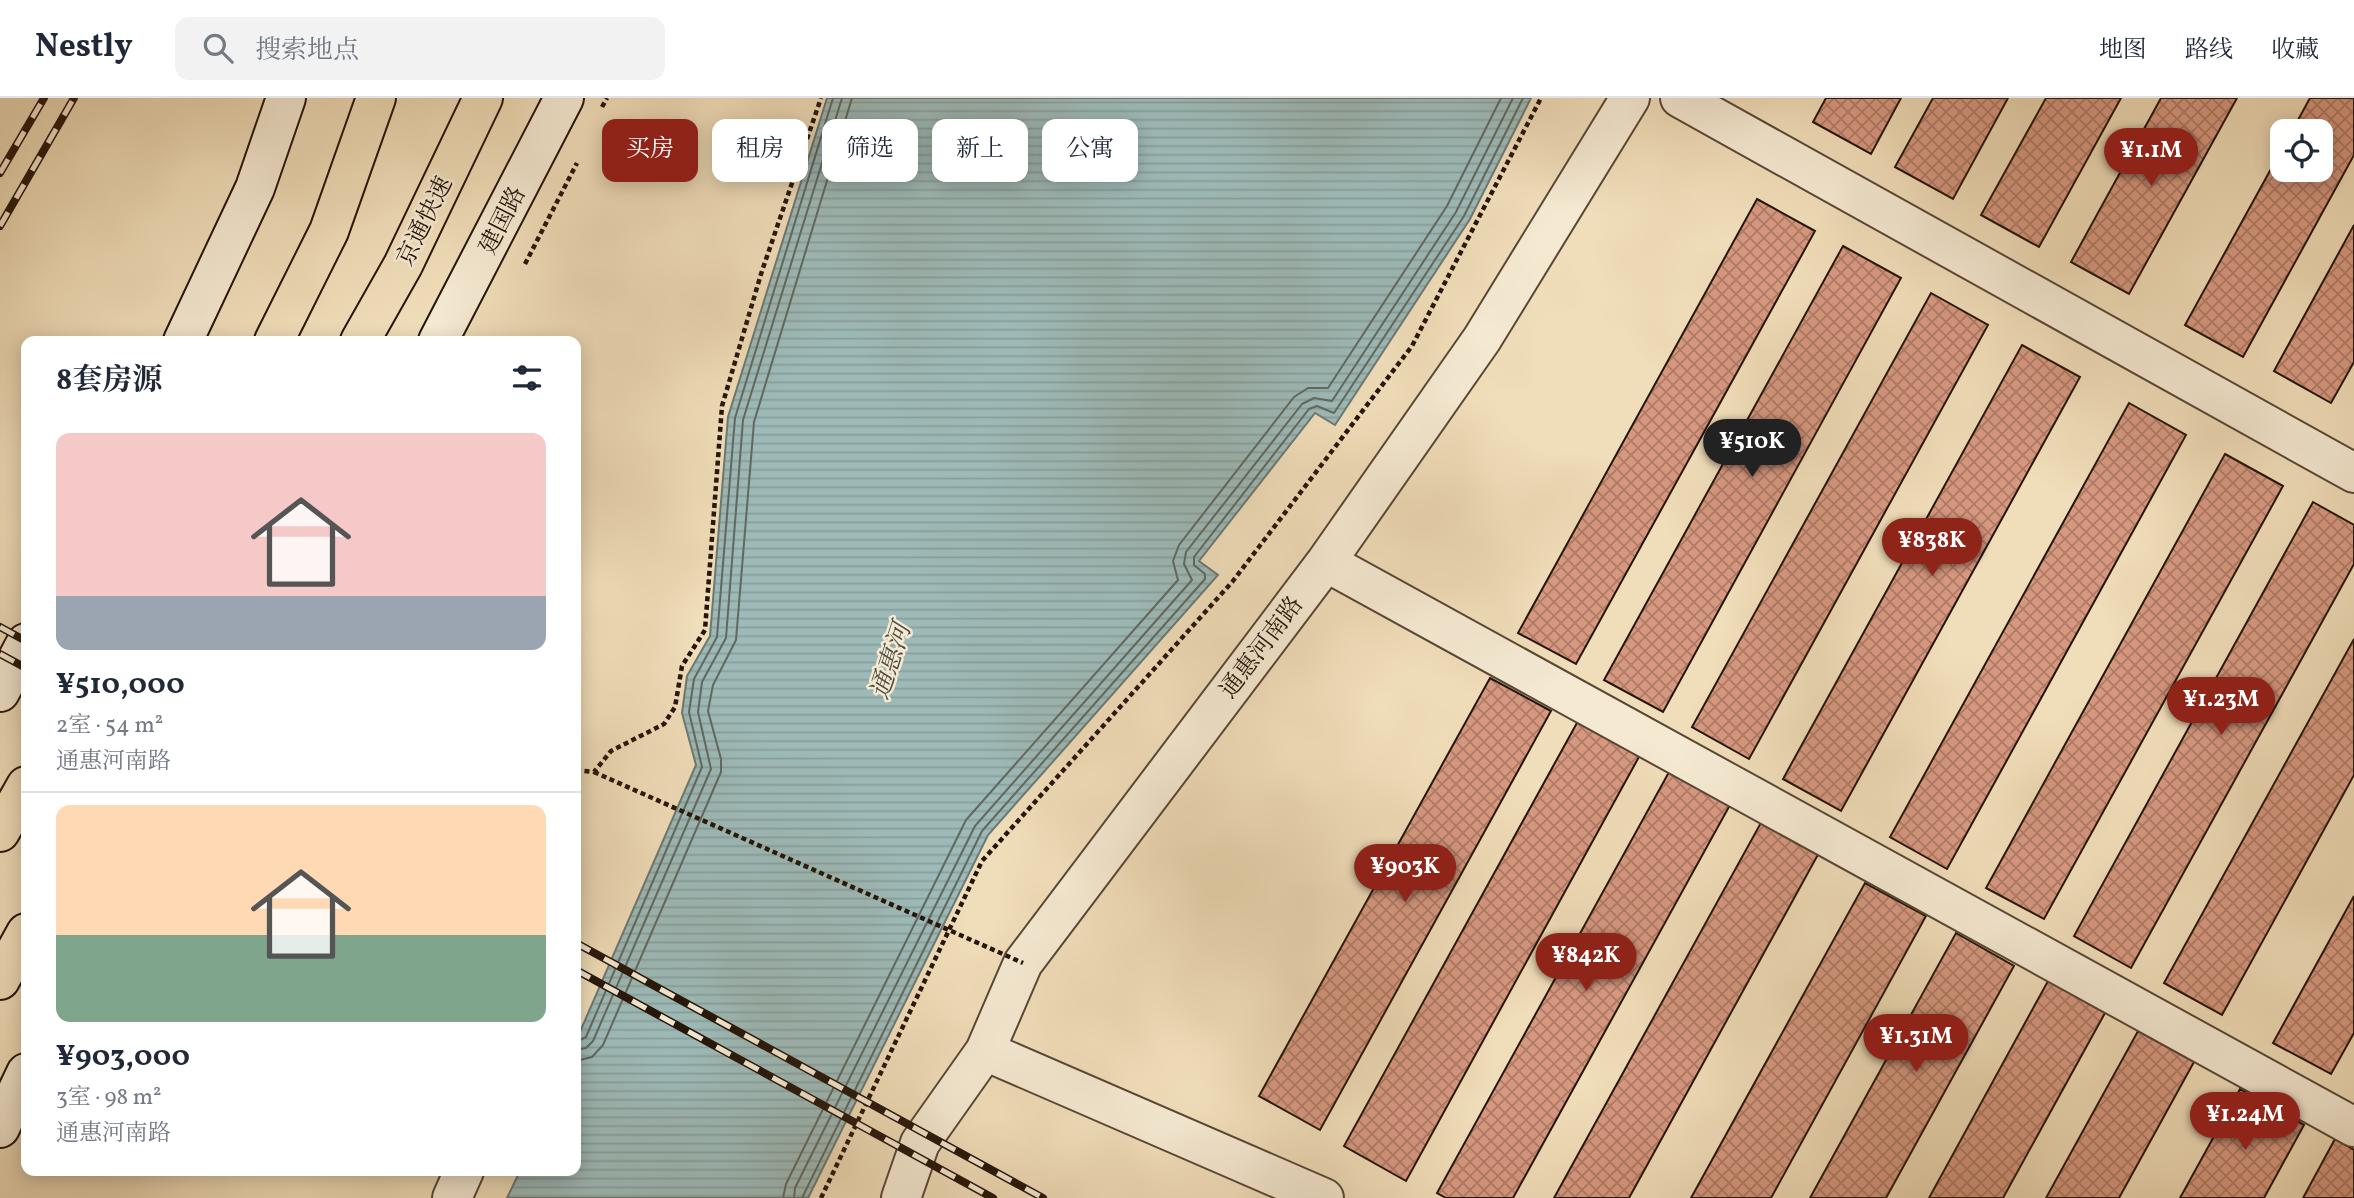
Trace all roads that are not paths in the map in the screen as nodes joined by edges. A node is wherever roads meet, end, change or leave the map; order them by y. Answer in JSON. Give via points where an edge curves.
{"nodes":[{"id":1,"x":286,"y":98,"type":"edge"},
{"id":2,"x":376,"y":98,"type":"edge"},
{"id":3,"x":483,"y":98,"type":"edge"},
{"id":4,"x":564,"y":98,"type":"edge"},
{"id":5,"x":1630,"y":98,"type":"edge"},
{"id":6,"x":1680,"y":98,"type":"edge"},
{"id":7,"x":185,"y":336,"type":"edge"},
{"id":8,"x":276,"y":336,"type":"edge"},
{"id":9,"x":363,"y":336,"type":"edge"},
{"id":10,"x":441,"y":336,"type":"edge"},
{"id":11,"x":2354,"y":473,"type":"edge"},
{"id":12,"x":1326,"y":562,"type":"junction"},
{"id":13,"x":21,"y":652,"type":"edge"},
{"id":14,"x":0,"y":692,"type":"edge"},
{"id":15,"x":21,"y":795,"type":"edge"},
{"id":16,"x":0,"y":832,"type":"edge"},
{"id":17,"x":21,"y":942,"type":"edge"},
{"id":18,"x":0,"y":979,"type":"edge"},
{"id":19,"x":985,"y":1051,"type":"junction"},
{"id":20,"x":21,"y":1084,"type":"edge"},
{"id":21,"x":2354,"y":1127,"type":"edge"},
{"id":22,"x":0,"y":1128,"type":"edge"},
{"id":23,"x":462,"y":1176,"type":"edge"},
{"id":24,"x":452,"y":1198,"type":"edge"},
{"id":25,"x":901,"y":1198,"type":"edge"},
{"id":26,"x":1324,"y":1198,"type":"edge"}],
"edges":[{"from":1,"to":7,"type":"street","via":[[255,188]]},
{"from":2,"to":8,"type":"highway","via":[[328,231]]},
{"from":3,"to":9,"type":"highway","name":"京通快速"},
{"from":4,"to":10,"type":"street","name":"建国路"},
{"from":5,"to":12,"type":"street","name":"通惠河南路","via":[[1482,339]]},
{"from":6,"to":11,"type":"street"},
{"from":12,"to":19,"type":"street","name":"通惠河南路","via":[[1023,963]]},
{"from":12,"to":21,"type":"street"},
{"from":13,"to":14,"type":"street"},
{"from":15,"to":16,"type":"highway"},
{"from":17,"to":18,"type":"highway"},
{"from":19,"to":25,"type":"street","name":"通惠河南路","via":[[920,1143]]},
{"from":19,"to":26,"type":"street"},
{"from":20,"to":22,"type":"street"},
{"from":23,"to":24,"type":"street"}]}
